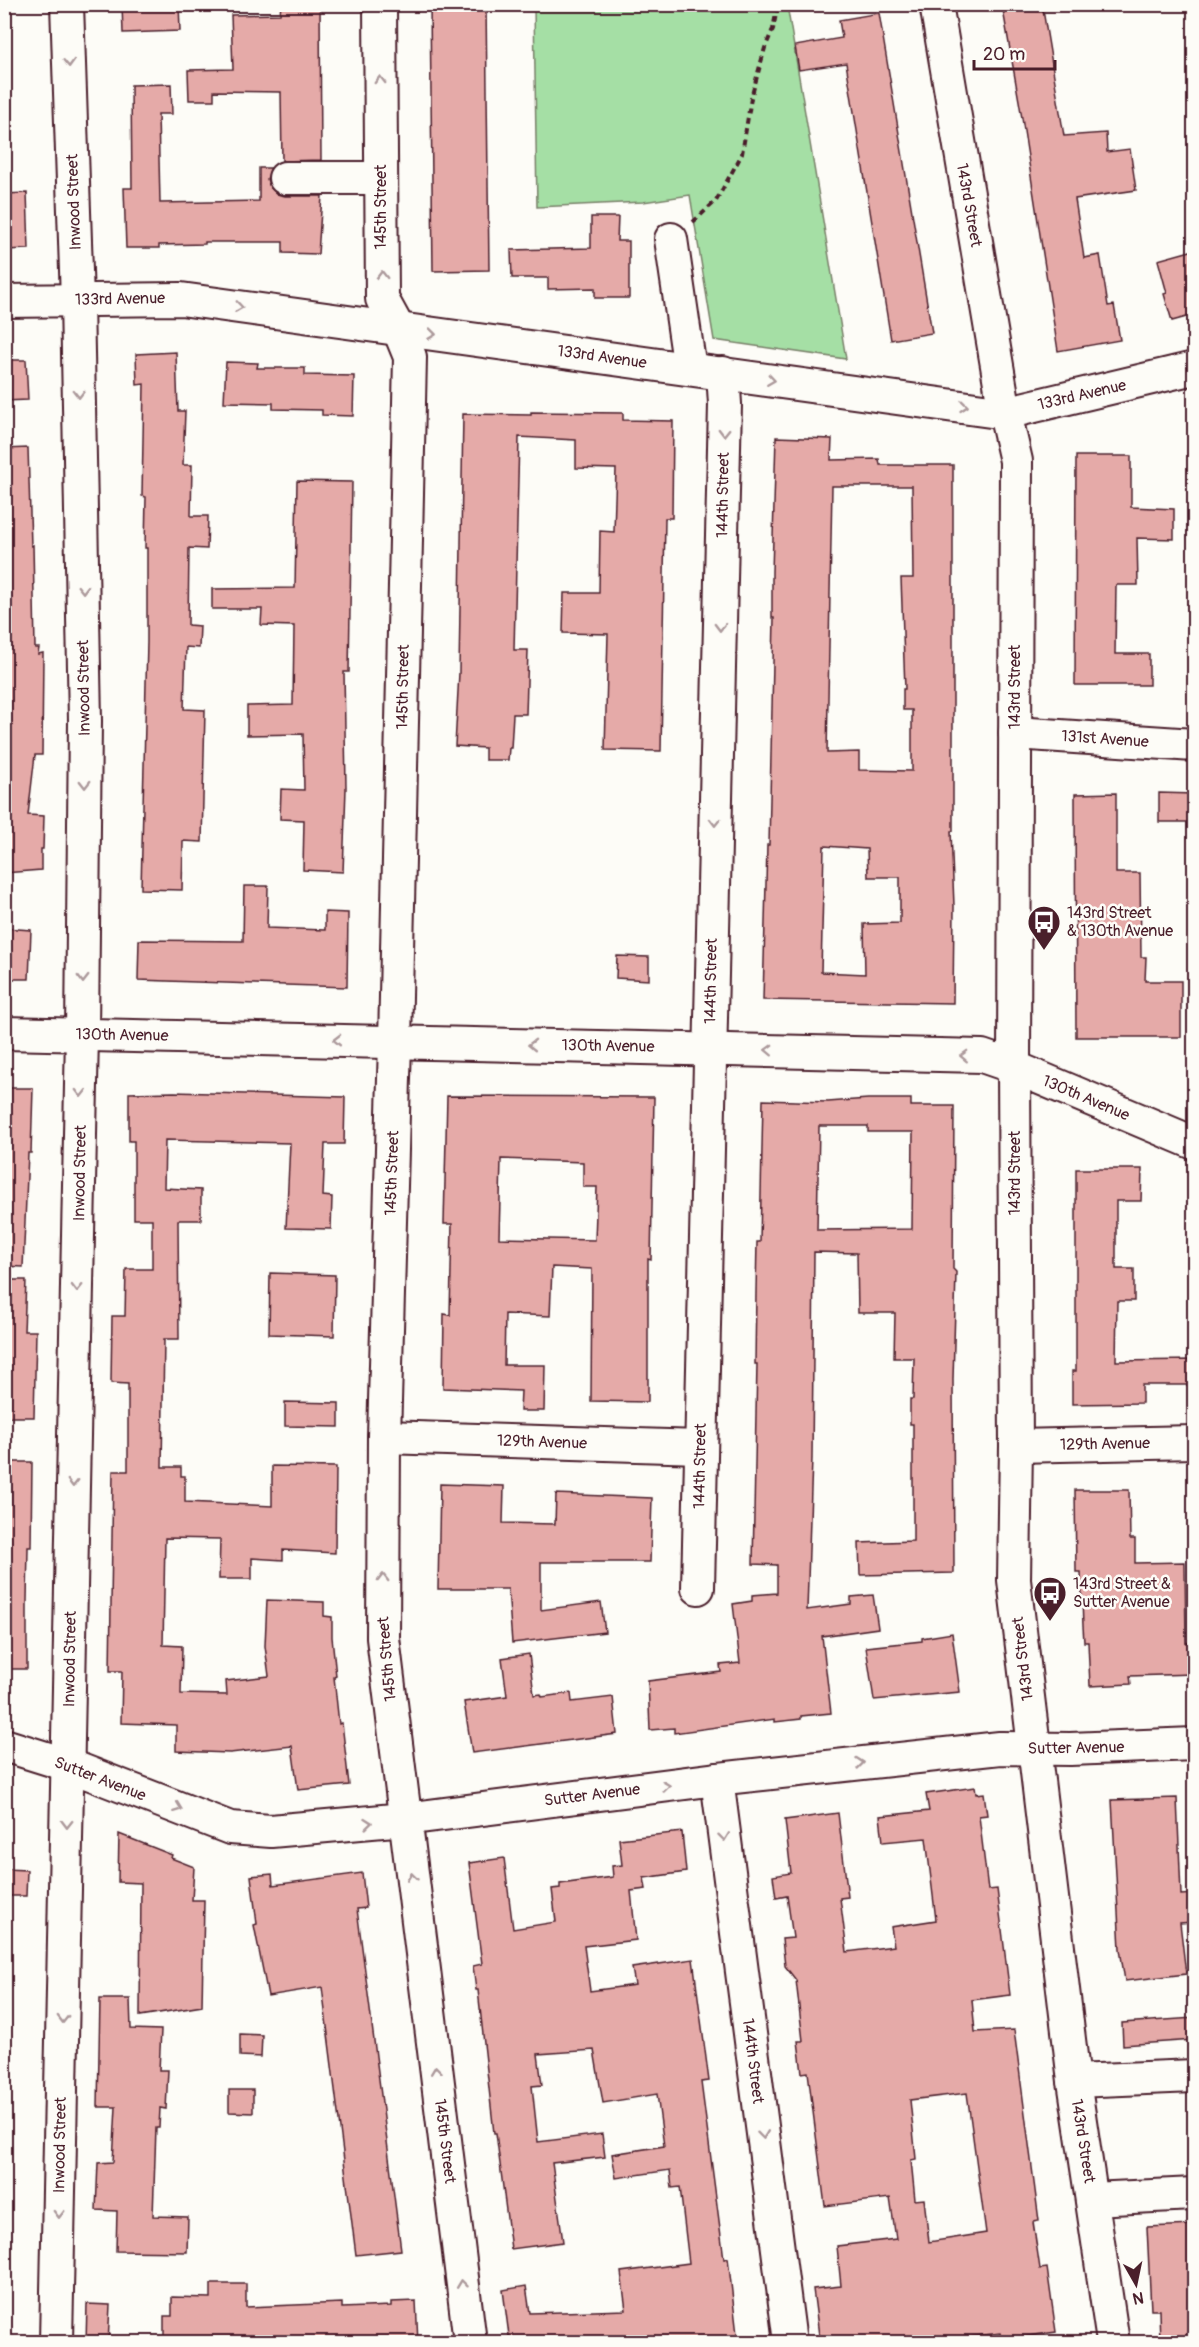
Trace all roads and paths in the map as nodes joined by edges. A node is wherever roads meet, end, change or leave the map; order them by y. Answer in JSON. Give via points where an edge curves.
{"nodes":[{"id":1,"x":67,"y":4,"type":"edge"},
{"id":2,"x":380,"y":4,"type":"edge"},
{"id":3,"x":778,"y":4,"type":"edge"},
{"id":4,"x":936,"y":4,"type":"edge"},
{"id":5,"x":285,"y":178,"type":"dead end"},
{"id":6,"x":381,"y":178,"type":"junction"},
{"id":7,"x":681,"y":232,"type":"joint"},
{"id":8,"x":77,"y":300,"type":"junction"},
{"id":9,"x":4,"y":301,"type":"edge"},
{"id":10,"x":399,"y":330,"type":"junction"},
{"id":11,"x":1194,"y":368,"type":"edge"},
{"id":12,"x":690,"y":369,"type":"junction"},
{"id":13,"x":723,"y":374,"type":"junction"},
{"id":14,"x":1005,"y":412,"type":"junction"},
{"id":15,"x":1015,"y":733,"type":"junction"},
{"id":16,"x":1194,"y":745,"type":"edge"},
{"id":17,"x":4,"y":1033,"type":"edge"},
{"id":18,"x":82,"y":1034,"type":"junction"},
{"id":19,"x":395,"y":1042,"type":"junction"},
{"id":20,"x":710,"y":1048,"type":"junction"},
{"id":21,"x":1014,"y":1067,"type":"junction"},
{"id":22,"x":1194,"y":1143,"type":"edge"},
{"id":23,"x":384,"y":1437,"type":"junction"},
{"id":24,"x":1194,"y":1442,"type":"edge"},
{"id":25,"x":1016,"y":1446,"type":"junction"},
{"id":26,"x":700,"y":1447,"type":"junction"},
{"id":27,"x":698,"y":1588,"type":"dead end"},
{"id":28,"x":1194,"y":1744,"type":"edge"},
{"id":29,"x":4,"y":1745,"type":"edge"},
{"id":30,"x":1034,"y":1749,"type":"junction"},
{"id":31,"x":68,"y":1766,"type":"junction"},
{"id":32,"x":717,"y":1779,"type":"junction"},
{"id":33,"x":405,"y":1819,"type":"junction"},
{"id":34,"x":1194,"y":2076,"type":"edge"},
{"id":35,"x":1074,"y":2080,"type":"junction"},
{"id":36,"x":1194,"y":2194,"type":"edge"},
{"id":37,"x":1092,"y":2199,"type":"junction"},
{"id":38,"x":56,"y":2343,"type":"edge"},
{"id":39,"x":470,"y":2343,"type":"edge"},
{"id":40,"x":790,"y":2343,"type":"edge"},
{"id":41,"x":1113,"y":2343,"type":"edge"}],
"edges":[{"from":1,"to":8,"type":"street","name":"Inwood Street","one_way":true},
{"from":6,"to":2,"type":"street","name":"145th Street","one_way":true},
{"from":3,"to":7,"type":"path","via":[[752,98],[742,154],[716,201]]},
{"from":4,"to":14,"type":"street","name":"143rd Street"},
{"from":5,"to":6,"type":"street"},
{"from":10,"to":6,"type":"street","name":"145th Street","one_way":true,"via":[[382,299]]},
{"from":7,"to":12,"type":"street"},
{"from":8,"to":9,"type":"street","name":"133rd Avenue"},
{"from":8,"to":10,"type":"street","name":"133rd Avenue","one_way":true,"via":[[181,299]]},
{"from":8,"to":18,"type":"street","name":"Inwood Street","one_way":true,"via":[[85,721]]},
{"from":10,"to":12,"type":"street","name":"133rd Avenue","one_way":true},
{"from":10,"to":19,"type":"street","name":"145th Street","via":[[410,357],[410,378]]},
{"from":11,"to":14,"type":"street","name":"133rd Avenue"},
{"from":12,"to":13,"type":"street","name":"133rd Avenue"},
{"from":13,"to":14,"type":"street","name":"133rd Avenue","one_way":true},
{"from":13,"to":20,"type":"street","name":"144th Street","one_way":true},
{"from":14,"to":15,"type":"street","name":"143rd Street","via":[[1016,461]]},
{"from":15,"to":16,"type":"street","name":"131st Avenue"},
{"from":15,"to":21,"type":"street","name":"143rd Street"},
{"from":17,"to":18,"type":"street","name":"130th Avenue"},
{"from":19,"to":18,"type":"street","name":"130th Avenue","one_way":true},
{"from":18,"to":31,"type":"street","name":"Inwood Street","one_way":true},
{"from":20,"to":19,"type":"street","name":"130th Avenue","one_way":true},
{"from":19,"to":23,"type":"street","name":"145th Street"},
{"from":21,"to":20,"type":"street","name":"130th Avenue","one_way":true,"via":[[982,1056]]},
{"from":20,"to":26,"type":"street","name":"144th Street"},
{"from":21,"to":22,"type":"street","name":"130th Avenue"},
{"from":21,"to":25,"type":"street","name":"143rd Street"},
{"from":23,"to":26,"type":"street","name":"129th Avenue"},
{"from":33,"to":23,"type":"street","name":"145th Street","one_way":true,"via":[[383,1638]]},
{"from":24,"to":25,"type":"street","name":"129th Avenue"},
{"from":25,"to":30,"type":"street","name":"143rd Street","via":[[1014,1580]]},
{"from":26,"to":27,"type":"street","name":"144th Street"},
{"from":28,"to":30,"type":"street","name":"Sutter Avenue"},
{"from":29,"to":31,"type":"street","name":"Sutter Avenue"},
{"from":32,"to":30,"type":"street","name":"Sutter Avenue","one_way":true,"via":[[1000,1748]]},
{"from":30,"to":35,"type":"street","name":"143rd Street"},
{"from":31,"to":33,"type":"street","name":"Sutter Avenue","one_way":true,"via":[[230,1828],[271,1831]]},
{"from":31,"to":38,"type":"street","name":"Inwood Street","one_way":true},
{"from":33,"to":32,"type":"street","name":"Sutter Avenue","one_way":true},
{"from":32,"to":40,"type":"street","name":"144th Street","one_way":true},
{"from":39,"to":33,"type":"street","name":"145th Street","one_way":true},
{"from":34,"to":35,"type":"street"},
{"from":35,"to":37,"type":"street","name":"143rd Street"},
{"from":36,"to":37,"type":"street"},
{"from":37,"to":41,"type":"street","name":"143rd Street"}]}
